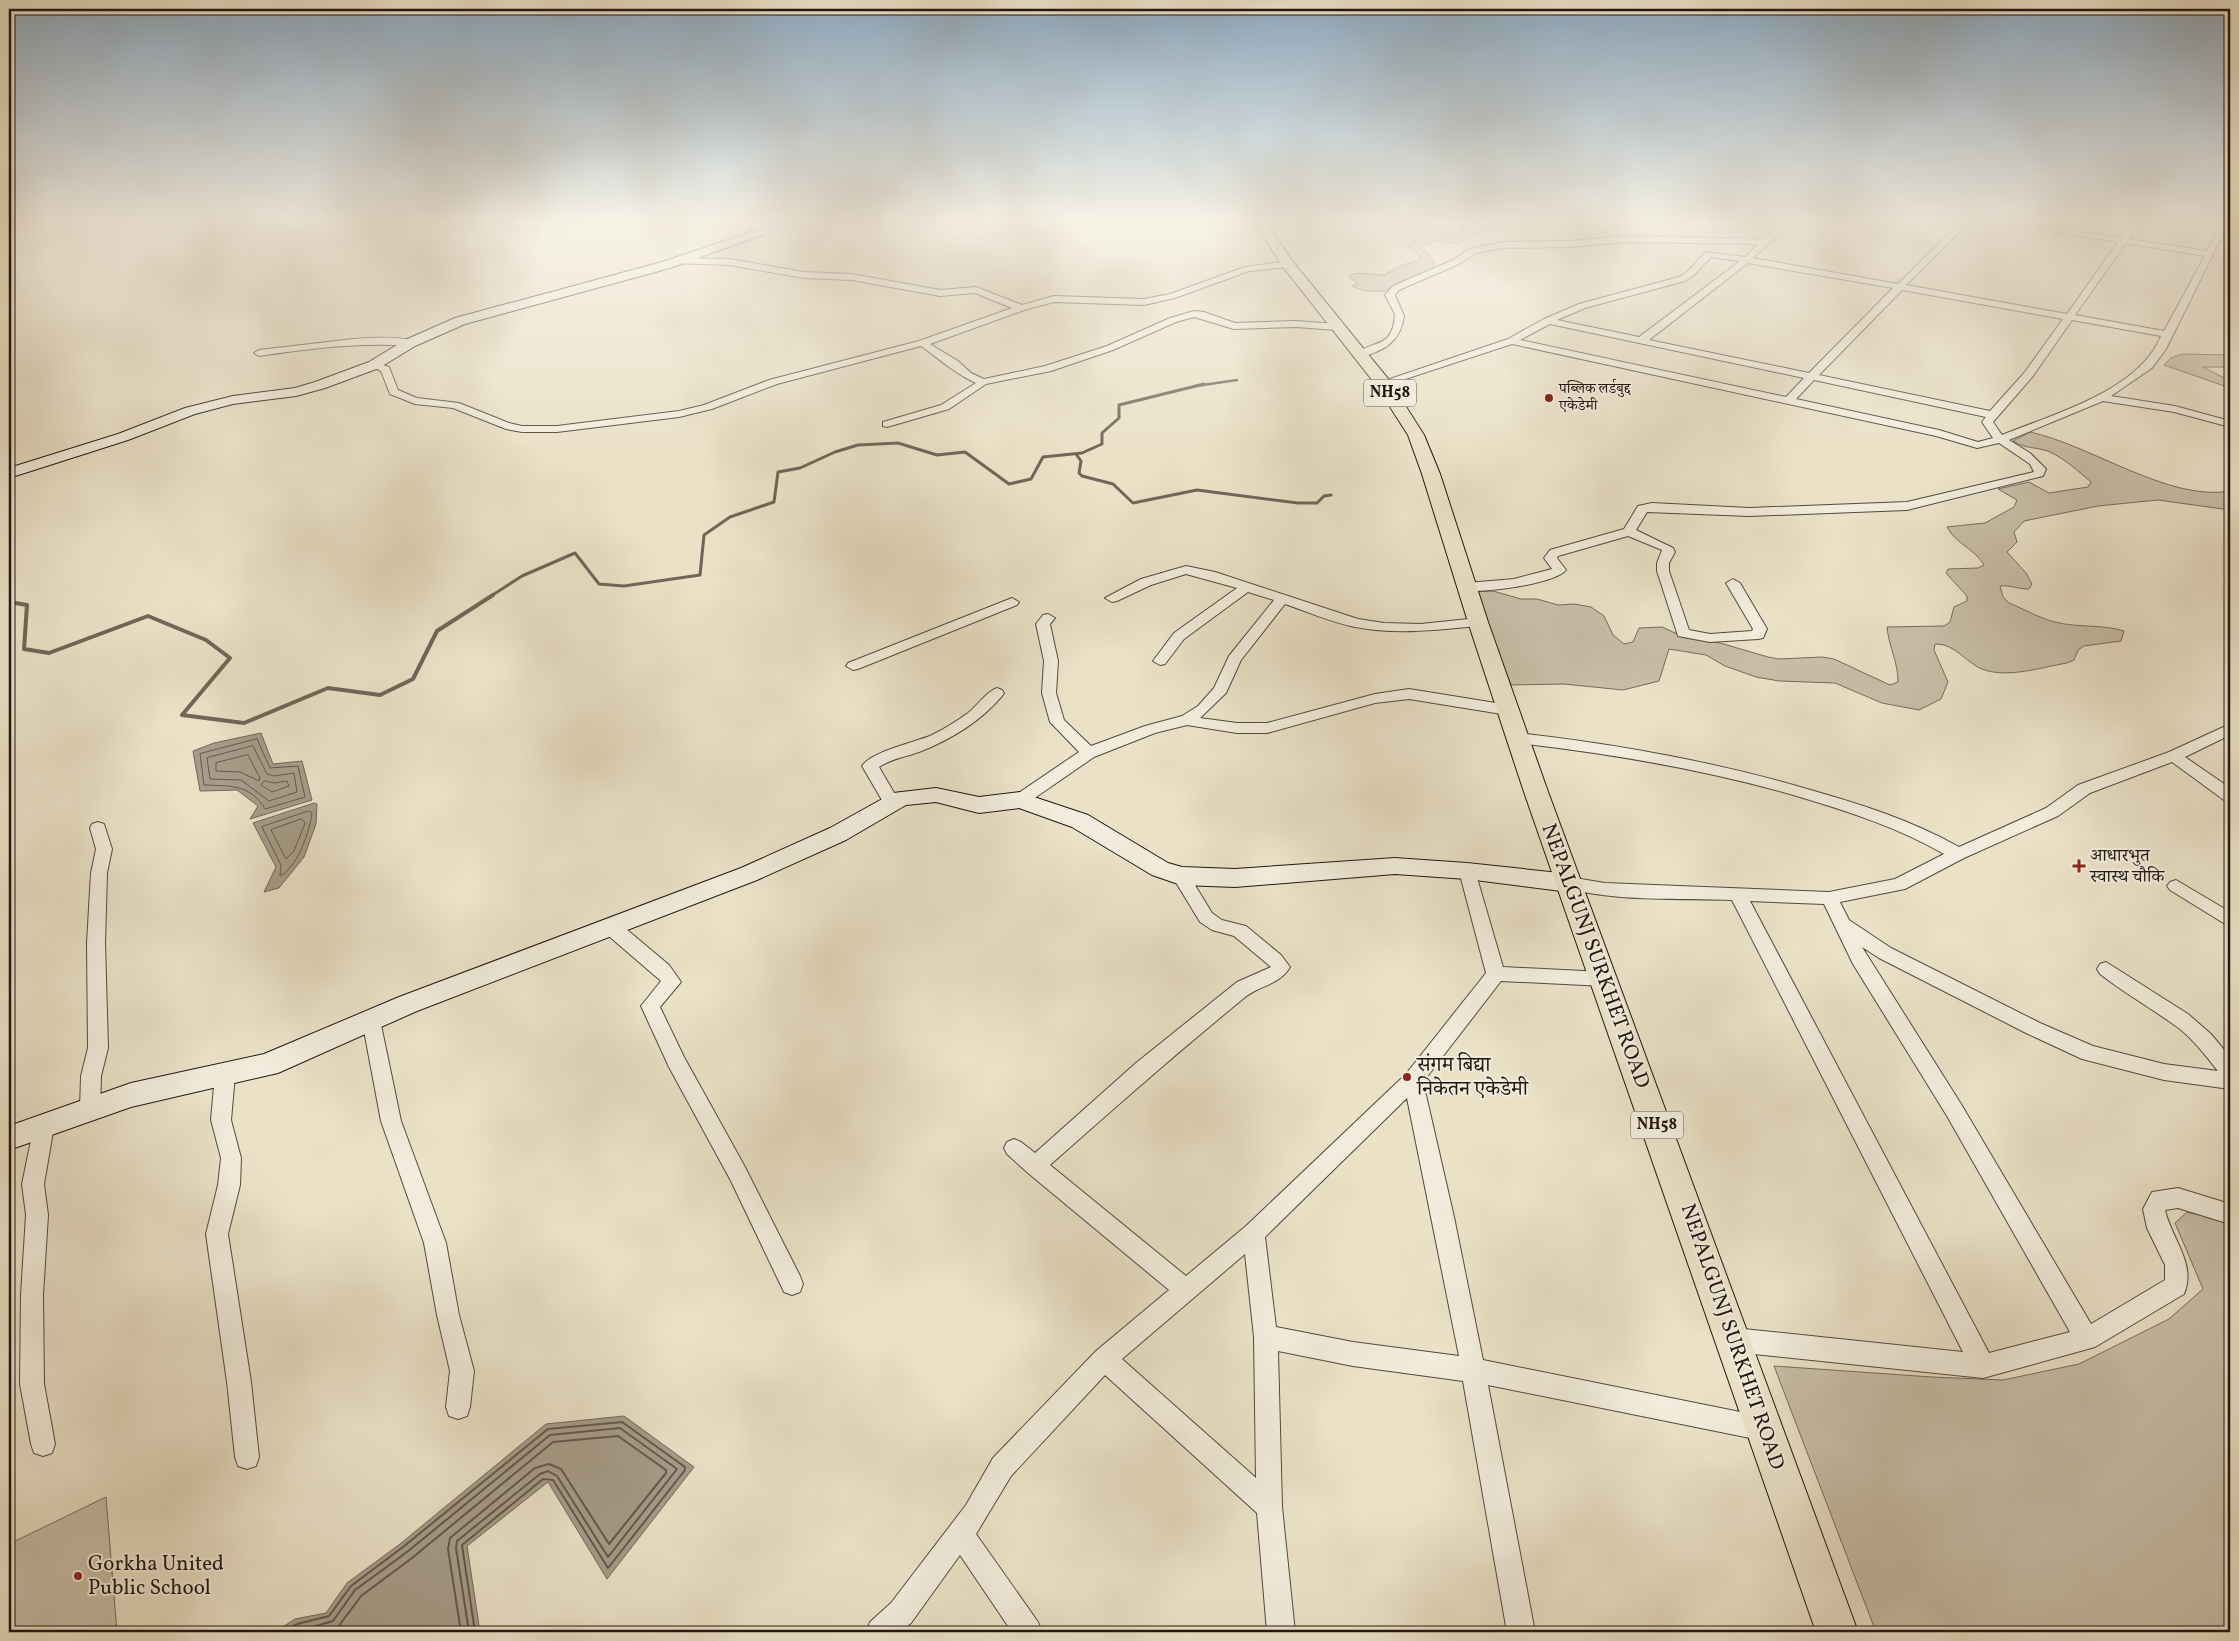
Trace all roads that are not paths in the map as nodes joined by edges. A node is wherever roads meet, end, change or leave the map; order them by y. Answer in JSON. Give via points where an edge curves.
{"nodes":[{"id":1,"x":549,"y":297,"type":"edge"},
{"id":2,"x":992,"y":297,"type":"edge"},
{"id":3,"x":1164,"y":297,"type":"edge"},
{"id":4,"x":1313,"y":297,"type":"edge"},
{"id":5,"x":1390,"y":297,"type":"edge"},
{"id":6,"x":1616,"y":297,"type":"edge"},
{"id":7,"x":1698,"y":297,"type":"edge"},
{"id":8,"x":1892,"y":297,"type":"edge"},
{"id":9,"x":1956,"y":297,"type":"edge"},
{"id":10,"x":2086,"y":297,"type":"edge"},
{"id":11,"x":2187,"y":297,"type":"edge"},
{"id":12,"x":1021,"y":308,"type":"junction"},
{"id":13,"x":2072,"y":317,"type":"junction"},
{"id":14,"x":1547,"y":321,"type":"junction"},
{"id":15,"x":1337,"y":327,"type":"junction"},
{"id":16,"x":2167,"y":334,"type":"junction"},
{"id":17,"x":1642,"y":340,"type":"junction"},
{"id":18,"x":1511,"y":341,"type":"junction"},
{"id":19,"x":922,"y":342,"type":"junction"},
{"id":20,"x":410,"y":343,"type":"junction"},
{"id":21,"x":259,"y":353,"type":"dead end"},
{"id":22,"x":1361,"y":354,"type":"junction"},
{"id":23,"x":374,"y":365,"type":"junction"},
{"id":24,"x":1812,"y":375,"type":"junction"},
{"id":25,"x":983,"y":382,"type":"junction"},
{"id":26,"x":1384,"y":383,"type":"junction"},
{"id":27,"x":2102,"y":398,"type":"junction"},
{"id":28,"x":1789,"y":400,"type":"junction"},
{"id":29,"x":1994,"y":414,"type":"junction"},
{"id":30,"x":887,"y":424,"type":"dead end"},
{"id":31,"x":2230,"y":424,"type":"edge"},
{"id":32,"x":2000,"y":440,"type":"junction"},
{"id":33,"x":9,"y":473,"type":"edge"},
{"id":34,"x":1628,"y":532,"type":"junction"},
{"id":35,"x":1733,"y":583,"type":"dead end"},
{"id":36,"x":1244,"y":588,"type":"junction"},
{"id":37,"x":1112,"y":598,"type":"dead end"},
{"id":38,"x":1283,"y":598,"type":"junction"},
{"id":39,"x":1012,"y":602,"type":"dead end"},
{"id":40,"x":1473,"y":605,"type":"junction"},
{"id":41,"x":1048,"y":618,"type":"dead end"},
{"id":42,"x":1160,"y":661,"type":"dead end"},
{"id":43,"x":853,"y":666,"type":"dead end"},
{"id":44,"x":998,"y":693,"type":"dead end"},
{"id":45,"x":1187,"y":720,"type":"junction"},
{"id":46,"x":1513,"y":724,"type":"junction"},
{"id":47,"x":2230,"y":728,"type":"edge"},
{"id":48,"x":1089,"y":753,"type":"junction"},
{"id":49,"x":2174,"y":756,"type":"junction"},
{"id":50,"x":2230,"y":796,"type":"edge"},
{"id":51,"x":1020,"y":800,"type":"junction"},
{"id":52,"x":892,"y":803,"type":"junction"},
{"id":53,"x":98,"y":828,"type":"dead end"},
{"id":54,"x":1958,"y":854,"type":"junction"},
{"id":55,"x":1467,"y":871,"type":"junction"},
{"id":56,"x":1181,"y":876,"type":"junction"},
{"id":57,"x":1569,"y":883,"type":"junction"},
{"id":58,"x":2176,"y":886,"type":"dead end"},
{"id":59,"x":1738,"y":894,"type":"junction"},
{"id":60,"x":1829,"y":898,"type":"junction"},
{"id":61,"x":2230,"y":920,"type":"edge"},
{"id":62,"x":1843,"y":925,"type":"junction"},
{"id":63,"x":610,"y":927,"type":"junction"},
{"id":64,"x":2106,"y":969,"type":"dead end"},
{"id":65,"x":1496,"y":974,"type":"junction"},
{"id":66,"x":1604,"y":979,"type":"junction"},
{"id":67,"x":370,"y":1020,"type":"junction"},
{"id":68,"x":2230,"y":1071,"type":"edge"},
{"id":69,"x":224,"y":1075,"type":"junction"},
{"id":70,"x":1413,"y":1080,"type":"junction"},
{"id":71,"x":2230,"y":1081,"type":"edge"},
{"id":72,"x":90,"y":1110,"type":"junction"},
{"id":73,"x":44,"y":1126,"type":"junction"},
{"id":74,"x":9,"y":1138,"type":"edge"},
{"id":75,"x":1014,"y":1148,"type":"dead end"},
{"id":76,"x":1035,"y":1166,"type":"junction"},
{"id":77,"x":2230,"y":1214,"type":"edge"},
{"id":78,"x":1254,"y":1233,"type":"junction"},
{"id":79,"x":792,"y":1284,"type":"dead end"},
{"id":80,"x":1186,"y":1290,"type":"junction"},
{"id":81,"x":1266,"y":1338,"type":"junction"},
{"id":82,"x":2087,"y":1339,"type":"junction"},
{"id":83,"x":1734,"y":1340,"type":"junction"},
{"id":84,"x":1104,"y":1359,"type":"junction"},
{"id":85,"x":1983,"y":1366,"type":"junction"},
{"id":86,"x":1473,"y":1370,"type":"junction"},
{"id":87,"x":458,"y":1407,"type":"dead end"},
{"id":88,"x":1765,"y":1429,"type":"junction"},
{"id":89,"x":43,"y":1444,"type":"dead end"},
{"id":90,"x":247,"y":1457,"type":"dead end"},
{"id":91,"x":1269,"y":1507,"type":"junction"},
{"id":92,"x":960,"y":1534,"type":"junction"},
{"id":93,"x":880,"y":1632,"type":"edge"},
{"id":94,"x":1028,"y":1632,"type":"edge"},
{"id":95,"x":1280,"y":1632,"type":"edge"},
{"id":96,"x":1521,"y":1632,"type":"edge"},
{"id":97,"x":1837,"y":1632,"type":"edge"}],
"edges":[{"from":1,"to":20,"type":"street","via":[[460,321]]},
{"from":2,"to":12,"type":"street"},
{"from":3,"to":12,"type":"street","via":[[1144,302],[1117,303],[1054,299]]},
{"from":4,"to":15,"type":"main road","number":"NH58"},
{"from":5,"to":22,"type":"street","via":[[1399,312],[1392,339]]},
{"from":6,"to":14,"type":"street"},
{"from":7,"to":17,"type":"street"},
{"from":8,"to":24,"type":"street"},
{"from":9,"to":13,"type":"street"},
{"from":10,"to":13,"type":"street"},
{"from":11,"to":16,"type":"street"},
{"from":12,"to":19,"type":"street"},
{"from":13,"to":16,"type":"street"},
{"from":13,"to":29,"type":"street","via":[[2015,392]]},
{"from":14,"to":17,"type":"street"},
{"from":14,"to":18,"type":"street"},
{"from":15,"to":22,"type":"main road","number":"NH58"},
{"from":15,"to":25,"type":"street","via":[[1296,324],[1234,326],[1194,314],[1047,369]]},
{"from":16,"to":27,"type":"street","via":[[2148,366]]},
{"from":17,"to":24,"type":"street"},
{"from":18,"to":26,"type":"street"},
{"from":18,"to":28,"type":"street"},
{"from":19,"to":23,"type":"street","via":[[773,382],[708,407],[679,414],[557,428],[506,426],[455,405],[415,400],[394,392],[386,369]]},
{"from":19,"to":25,"type":"street","via":[[967,375]]},
{"from":20,"to":21,"type":"street","via":[[340,342]]},
{"from":20,"to":23,"type":"street"},
{"from":22,"to":26,"type":"main road","number":"NH58"},
{"from":23,"to":33,"type":"street","via":[[296,392],[233,400],[190,411],[123,437]]},
{"from":24,"to":28,"type":"street"},
{"from":24,"to":29,"type":"street"},
{"from":25,"to":30,"type":"street","via":[[945,406]]},
{"from":26,"to":40,"type":"main road","number":"NH58","via":[[1416,434]]},
{"from":27,"to":31,"type":"street","via":[[2175,410]]},
{"from":27,"to":32,"type":"street"},
{"from":28,"to":32,"type":"street","via":[[1977,444]]},
{"from":29,"to":32,"type":"street","via":[[1987,422],[1990,431]]},
{"from":32,"to":34,"type":"street","via":[[2032,458],[2040,474],[1906,506],[1759,512],[1652,507],[1642,509]]},
{"from":34,"to":35,"type":"street","via":[[1667,548],[1669,552],[1662,564],[1663,571],[1683,633],[1694,637],[1758,635],[1760,629]]},
{"from":34,"to":40,"type":"street","via":[[1554,553],[1550,558],[1560,570],[1514,583]]},
{"from":36,"to":37,"type":"street","via":[[1186,570],[1146,582]]},
{"from":36,"to":38,"type":"street"},
{"from":36,"to":42,"type":"street","via":[[1179,636]]},
{"from":38,"to":40,"type":"street","via":[[1356,623],[1384,627],[1421,628]]},
{"from":38,"to":45,"type":"street","via":[[1234,659],[1221,690]]},
{"from":39,"to":43,"type":"street"},
{"from":40,"to":46,"type":"main road","name":"NEPALGUNJ SURKHET ROAD","number":"NH58"},
{"from":41,"to":48,"type":"street","via":[[1043,624],[1051,661],[1049,693],[1057,722]]},
{"from":44,"to":52,"type":"street","via":[[942,735],[915,748],[883,756],[870,766]]},
{"from":45,"to":46,"type":"street","via":[[1265,728],[1395,694],[1409,694]]},
{"from":45,"to":48,"type":"street","via":[[1150,729]]},
{"from":46,"to":54,"type":"street","via":[[1754,778],[1893,821]]},
{"from":46,"to":57,"type":"main road","name":"NEPALGUNJ SURKHET ROAD","number":"NH58"},
{"from":47,"to":49,"type":"street"},
{"from":48,"to":51,"type":"street"},
{"from":49,"to":50,"type":"street"},
{"from":49,"to":54,"type":"street","via":[[2084,789],[2052,812]]},
{"from":51,"to":52,"type":"street","via":[[979,806],[936,795],[901,798]]},
{"from":51,"to":56,"type":"street","via":[[1080,821],[1160,869]]},
{"from":52,"to":63,"type":"street","via":[[838,834],[748,874]]},
{"from":53,"to":72,"type":"street","via":[[104,849],[99,873],[96,943],[98,1048],[91,1076]]},
{"from":54,"to":60,"type":"street","via":[[1899,885]]},
{"from":55,"to":56,"type":"street","via":[[1395,866],[1235,878]]},
{"from":55,"to":57,"type":"street"},
{"from":55,"to":65,"type":"street"},
{"from":56,"to":76,"type":"street","via":[[1208,920],[1219,927],[1239,930],[1281,967],[1277,973],[1244,987],[1143,1069]]},
{"from":57,"to":59,"type":"street","via":[[1605,889]]},
{"from":57,"to":66,"type":"main road","name":"NEPALGUNJ SURKHET ROAD","number":"NH58"},
{"from":58,"to":61,"type":"street"},
{"from":59,"to":60,"type":"street"},
{"from":59,"to":85,"type":"street"},
{"from":60,"to":62,"type":"street"},
{"from":62,"to":71,"type":"street","via":[[1885,953],[2089,1053],[2164,1072]]},
{"from":62,"to":82,"type":"street","via":[[1859,959],[1954,1110]]},
{"from":63,"to":67,"type":"street"},
{"from":63,"to":79,"type":"street","via":[[672,982],[650,1006]]},
{"from":64,"to":68,"type":"street","via":[[2181,1020],[2204,1040]]},
{"from":65,"to":66,"type":"street"},
{"from":65,"to":70,"type":"street"},
{"from":66,"to":83,"type":"main road","name":"NEPALGUNJ SURKHET ROAD","number":"NH58"},
{"from":67,"to":69,"type":"street","via":[[268,1065]]},
{"from":67,"to":87,"type":"street","via":[[391,1121],[435,1243],[462,1371]]},
{"from":69,"to":72,"type":"street","via":[[131,1095]]},
{"from":69,"to":90,"type":"street","via":[[221,1120],[231,1158],[229,1186],[217,1234]]},
{"from":70,"to":78,"type":"street"},
{"from":70,"to":86,"type":"street"},
{"from":72,"to":73,"type":"street"},
{"from":73,"to":74,"type":"street"},
{"from":73,"to":89,"type":"street","via":[[32,1184],[37,1215],[32,1384]]},
{"from":75,"to":76,"type":"street"},
{"from":76,"to":80,"type":"street"},
{"from":77,"to":82,"type":"street","via":[[2178,1198],[2160,1199],[2154,1209],[2158,1228],[2176,1264],[2176,1286]]},
{"from":78,"to":80,"type":"street"},
{"from":78,"to":81,"type":"street"},
{"from":80,"to":84,"type":"street"},
{"from":81,"to":86,"type":"street","via":[[1353,1354]]},
{"from":81,"to":91,"type":"street"},
{"from":82,"to":85,"type":"street"},
{"from":83,"to":85,"type":"street"},
{"from":83,"to":88,"type":"main road","name":"NEPALGUNJ SURKHET ROAD","number":"NH58"},
{"from":84,"to":91,"type":"street"},
{"from":84,"to":92,"type":"street","via":[[1002,1467]]},
{"from":86,"to":88,"type":"street"},
{"from":86,"to":96,"type":"street"},
{"from":88,"to":97,"type":"main road","name":"NEPALGUNJ SURKHET ROAD","number":"NH58"},
{"from":91,"to":95,"type":"street"},
{"from":92,"to":93,"type":"street","via":[[900,1613]]},
{"from":92,"to":94,"type":"street"}]}
